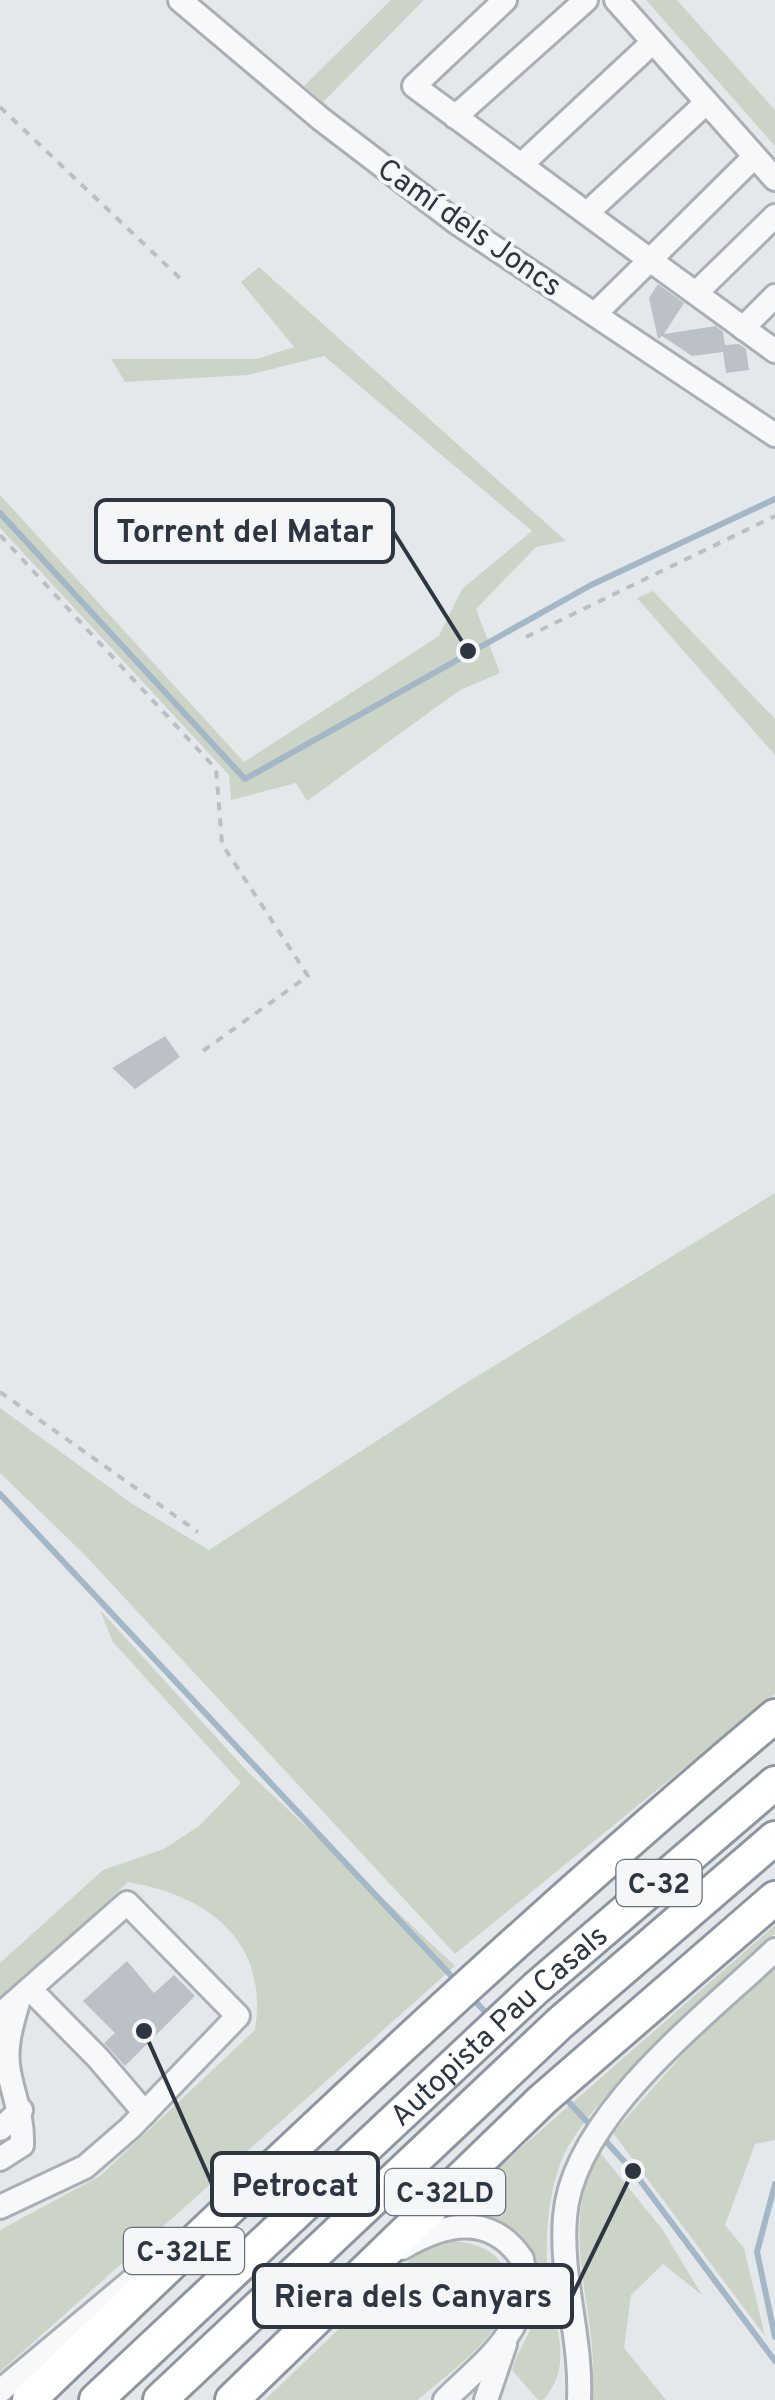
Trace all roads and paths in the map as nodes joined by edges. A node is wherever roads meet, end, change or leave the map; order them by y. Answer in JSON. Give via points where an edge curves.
{"nodes":[{"id":1,"x":180,"y":0,"type":"edge"},
{"id":2,"x":505,"y":0,"type":"edge"},
{"id":3,"x":586,"y":0,"type":"edge"},
{"id":4,"x":616,"y":0,"type":"edge"},
{"id":5,"x":653,"y":42,"type":"junction"},
{"id":6,"x":706,"y":103,"type":"junction"},
{"id":7,"x":0,"y":108,"type":"edge"},
{"id":8,"x":455,"y":117,"type":"junction"},
{"id":9,"x":754,"y":158,"type":"junction"},
{"id":10,"x":521,"y":165,"type":"junction"},
{"id":11,"x":775,"y":179,"type":"edge"},
{"id":12,"x":587,"y":213,"type":"junction"},
{"id":13,"x":775,"y":216,"type":"edge"},
{"id":14,"x":650,"y":260,"type":"junction"},
{"id":15,"x":185,"y":283,"type":"dead end"},
{"id":16,"x":696,"y":293,"type":"junction"},
{"id":17,"x":775,"y":296,"type":"edge"},
{"id":18,"x":596,"y":314,"type":"junction"},
{"id":19,"x":743,"y":328,"type":"junction"},
{"id":20,"x":775,"y":351,"type":"edge"},
{"id":21,"x":775,"y":435,"type":"edge"},
{"id":22,"x":775,"y":516,"type":"edge"},
{"id":23,"x":0,"y":535,"type":"edge"},
{"id":24,"x":526,"y":637,"type":"dead end"},
{"id":25,"x":200,"y":1053,"type":"dead end"},
{"id":26,"x":0,"y":1392,"type":"edge"},
{"id":27,"x":198,"y":1532,"type":"dead end"},
{"id":28,"x":775,"y":1716,"type":"edge"},
{"id":29,"x":775,"y":1740,"type":"edge"},
{"id":30,"x":775,"y":1783,"type":"edge"},
{"id":31,"x":775,"y":1838,"type":"edge"},
{"id":32,"x":775,"y":1864,"type":"edge"},
{"id":33,"x":604,"y":1866,"type":"junction"},
{"id":34,"x":775,"y":1898,"type":"edge"},
{"id":35,"x":775,"y":1950,"type":"edge"},
{"id":36,"x":24,"y":1994,"type":"junction"},
{"id":37,"x":0,"y":2016,"type":"edge"},
{"id":38,"x":596,"y":2047,"type":"junction"},
{"id":39,"x":536,"y":2106,"type":"joint"},
{"id":40,"x":21,"y":2110,"type":"junction"},
{"id":41,"x":144,"y":2113,"type":"junction"},
{"id":42,"x":0,"y":2129,"type":"edge"},
{"id":43,"x":281,"y":2158,"type":"junction"},
{"id":44,"x":0,"y":2159,"type":"edge"},
{"id":45,"x":34,"y":2188,"type":"junction"},
{"id":46,"x":0,"y":2199,"type":"edge"},
{"id":47,"x":0,"y":2207,"type":"edge"},
{"id":48,"x":361,"y":2273,"type":"junction"},
{"id":49,"x":508,"y":2336,"type":"junction"},
{"id":50,"x":0,"y":2391,"type":"edge"},
{"id":51,"x":577,"y":2398,"type":"edge"},
{"id":52,"x":29,"y":2400,"type":"edge"},
{"id":53,"x":96,"y":2400,"type":"edge"},
{"id":54,"x":160,"y":2400,"type":"edge"},
{"id":55,"x":232,"y":2400,"type":"edge"},
{"id":56,"x":445,"y":2400,"type":"edge"},
{"id":57,"x":486,"y":2400,"type":"edge"}],
"edges":[{"from":1,"to":18,"type":"street","name":"Camí dels Joncs","via":[[426,199]]},
{"from":2,"to":8,"type":"street","via":[[414,86]]},
{"from":3,"to":8,"type":"street"},
{"from":4,"to":5,"type":"street"},
{"from":5,"to":6,"type":"street"},
{"from":5,"to":10,"type":"street"},
{"from":6,"to":9,"type":"street"},
{"from":6,"to":12,"type":"street"},
{"from":7,"to":15,"type":"path"},
{"from":8,"to":10,"type":"street"},
{"from":9,"to":11,"type":"street"},
{"from":9,"to":14,"type":"street"},
{"from":10,"to":12,"type":"street"},
{"from":12,"to":14,"type":"street"},
{"from":13,"to":16,"type":"street"},
{"from":14,"to":16,"type":"street"},
{"from":14,"to":18,"type":"street"},
{"from":16,"to":19,"type":"street"},
{"from":17,"to":19,"type":"street"},
{"from":18,"to":21,"type":"street","name":"Camí dels Joncs"},
{"from":19,"to":20,"type":"street"},
{"from":22,"to":24,"type":"path"},
{"from":23,"to":25,"type":"path","via":[[216,769],[222,844],[308,976]]},
{"from":26,"to":27,"type":"path"},
{"from":28,"to":33,"type":"highway","number":"C-32LE"},
{"from":29,"to":33,"type":"highway","number":"C-32"},
{"from":30,"to":53,"type":"highway","name":"Autopista Pau Casals","number":"C-32","via":[[544,1982]]},
{"from":31,"to":54,"type":"highway","name":"Autopista Pau Casals","number":"C-32","via":[[497,2080]]},
{"from":32,"to":38,"type":"highway","number":"C-32","via":[[670,1962]]},
{"from":33,"to":43,"type":"highway","number":"C-32LE"},
{"from":34,"to":38,"type":"highway"},
{"from":35,"to":51,"type":"street","via":[[634,2088],[578,2166],[565,2212],[564,2258],[581,2359]]},
{"from":36,"to":37,"type":"street"},
{"from":36,"to":40,"type":"street","via":[[8,2035],[8,2070]]},
{"from":36,"to":41,"type":"street","via":[[98,2058]]},
{"from":36,"to":41,"type":"street","via":[[127,1903],[238,2016]]},
{"from":38,"to":39,"type":"highway","number":"C-32"},
{"from":39,"to":48,"type":"highway","number":"C-32LD"},
{"from":40,"to":42,"type":"street"},
{"from":40,"to":44,"type":"street","via":[[22,2144]]},
{"from":41,"to":45,"type":"street","via":[[84,2168]]},
{"from":43,"to":50,"type":"street"},
{"from":43,"to":52,"type":"highway","number":"C-32LE"},
{"from":45,"to":46,"type":"street"},
{"from":45,"to":47,"type":"street"},
{"from":48,"to":49,"type":"street","via":[[446,2226],[491,2232],[514,2247],[526,2275],[522,2314]]},
{"from":48,"to":55,"type":"highway","number":"C-32LD"},
{"from":49,"to":56,"type":"street"},
{"from":49,"to":57,"type":"street"}]}
